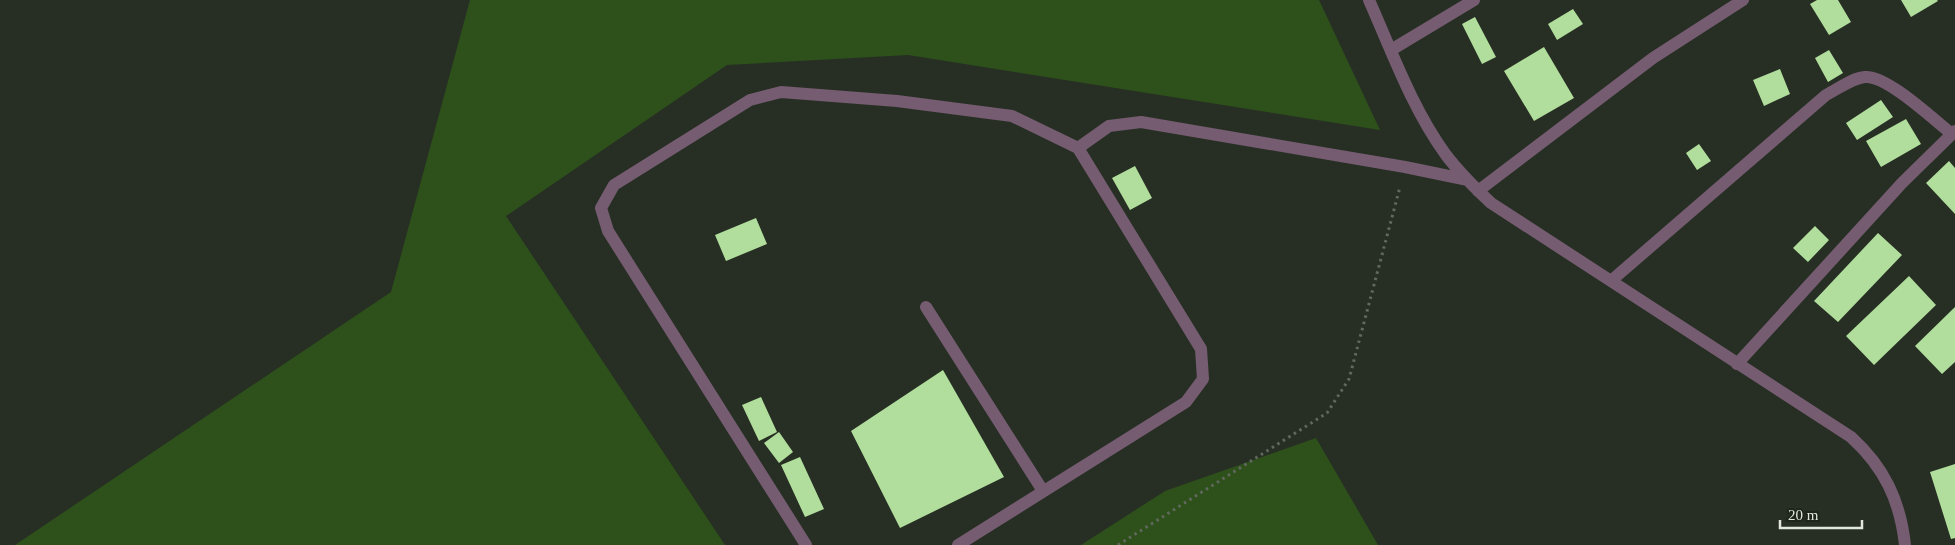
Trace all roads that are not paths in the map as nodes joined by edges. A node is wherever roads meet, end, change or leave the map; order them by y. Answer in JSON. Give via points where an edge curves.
{"nodes":[{"id":1,"x":1369,"y":0,"type":"edge"},
{"id":2,"x":1474,"y":0,"type":"edge"},
{"id":3,"x":1743,"y":0,"type":"edge"},
{"id":4,"x":1391,"y":50,"type":"junction"},
{"id":5,"x":1954,"y":133,"type":"edge"},
{"id":6,"x":1078,"y":148,"type":"junction"},
{"id":7,"x":1468,"y":180,"type":"junction"},
{"id":8,"x":1478,"y":191,"type":"junction"},
{"id":9,"x":1612,"y":280,"type":"junction"},
{"id":10,"x":926,"y":307,"type":"dead end"},
{"id":11,"x":1737,"y":364,"type":"junction"},
{"id":12,"x":1043,"y":491,"type":"junction"},
{"id":13,"x":806,"y":545,"type":"edge"},
{"id":14,"x":958,"y":545,"type":"edge"},
{"id":15,"x":1905,"y":545,"type":"edge"}],
"edges":[{"from":1,"to":4,"type":"street"},
{"from":2,"to":4,"type":"street"},
{"from":3,"to":8,"type":"street","via":[[1653,58]]},
{"from":4,"to":7,"type":"street","via":[[1428,126]]},
{"from":5,"to":9,"type":"street","via":[[1884,82],[1866,77],[1846,84],[1826,95]]},
{"from":5,"to":11,"type":"street","via":[[1895,190]]},
{"from":6,"to":7,"type":"street","via":[[1109,126],[1141,122]]},
{"from":6,"to":12,"type":"street","via":[[1201,349],[1203,379],[1186,402]]},
{"from":6,"to":13,"type":"street","via":[[1012,116],[897,101],[781,92],[750,100],[614,185],[601,208],[608,231]]},
{"from":7,"to":8,"type":"street"},
{"from":8,"to":9,"type":"street","via":[[1491,203]]},
{"from":9,"to":11,"type":"street"},
{"from":10,"to":12,"type":"street"},
{"from":11,"to":15,"type":"street","via":[[1835,426],[1866,450],[1890,485]]},
{"from":12,"to":14,"type":"street"}]}
